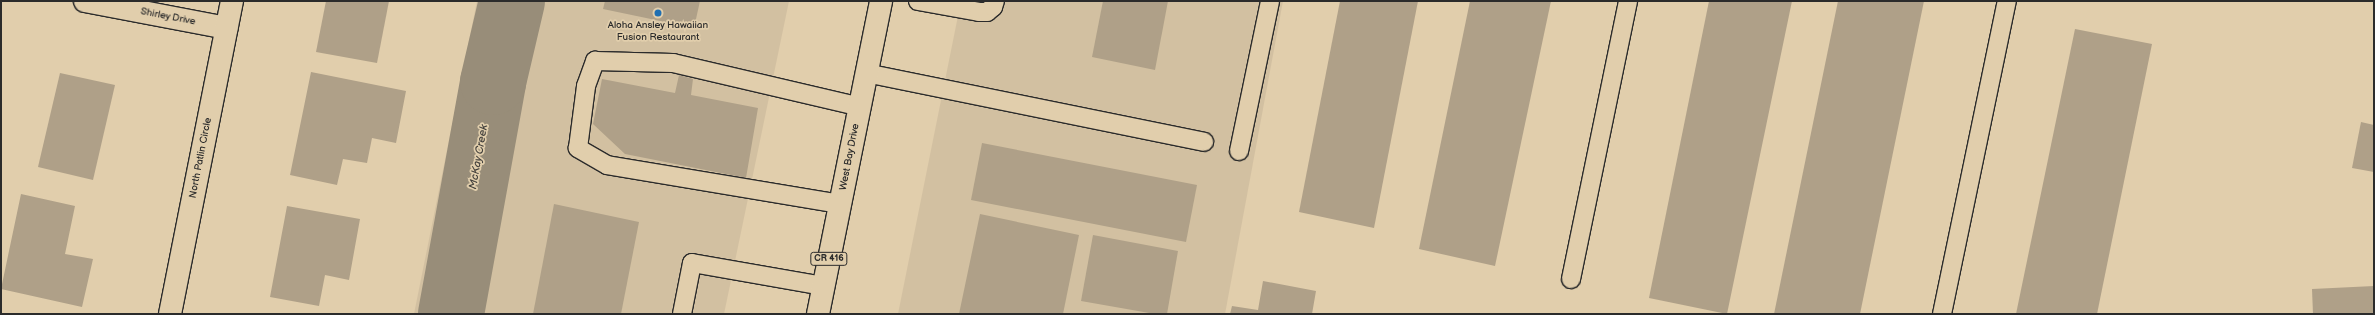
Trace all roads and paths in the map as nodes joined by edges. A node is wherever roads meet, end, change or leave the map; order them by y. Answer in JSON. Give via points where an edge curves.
{"nodes":[{"id":1,"x":85,"y":1,"type":"edge"},
{"id":2,"x":232,"y":1,"type":"edge"},
{"id":3,"x":882,"y":1,"type":"edge"},
{"id":4,"x":918,"y":1,"type":"edge"},
{"id":5,"x":995,"y":1,"type":"edge"},
{"id":6,"x":1270,"y":1,"type":"edge"},
{"id":7,"x":1628,"y":1,"type":"edge"},
{"id":8,"x":2007,"y":1,"type":"edge"},
{"id":9,"x":226,"y":28,"type":"junction"},
{"id":10,"x":866,"y":73,"type":"junction"},
{"id":11,"x":860,"y":107,"type":"junction"},
{"id":12,"x":1204,"y":142,"type":"dead end"},
{"id":13,"x":1239,"y":151,"type":"dead end"},
{"id":14,"x":840,"y":204,"type":"junction"},
{"id":15,"x":1571,"y":279,"type":"dead end"},
{"id":16,"x":824,"y":286,"type":"junction"},
{"id":17,"x":170,"y":314,"type":"edge"},
{"id":18,"x":682,"y":314,"type":"edge"},
{"id":19,"x":818,"y":314,"type":"edge"},
{"id":20,"x":1942,"y":314,"type":"edge"}],
"edges":[{"from":1,"to":9,"type":"street","name":"Shirley Drive"},
{"from":2,"to":9,"type":"street","name":"North Patlin Circle"},
{"from":3,"to":10,"type":"street","name":"West Bay Drive","number":"CR 416"},
{"from":4,"to":5,"type":"lane","via":[[987,12]]},
{"from":6,"to":13,"type":"lane"},
{"from":7,"to":15,"type":"lane"},
{"from":8,"to":20,"type":"lane"},
{"from":9,"to":17,"type":"street","name":"North Patlin Circle"},
{"from":10,"to":11,"type":"street","name":"West Bay Drive","number":"CR 416"},
{"from":10,"to":12,"type":"lane"},
{"from":11,"to":14,"type":"street","name":"West Bay Drive","number":"CR 416"},
{"from":11,"to":14,"type":"lane","via":[[673,63],[595,61],[586,86],[578,148],[607,165]]},
{"from":14,"to":16,"type":"street","name":"West Bay Drive","number":"CR 416"},
{"from":16,"to":18,"type":"lane","via":[[692,263]]},
{"from":16,"to":19,"type":"street","name":"West Bay Drive","number":"CR 416"}]}
